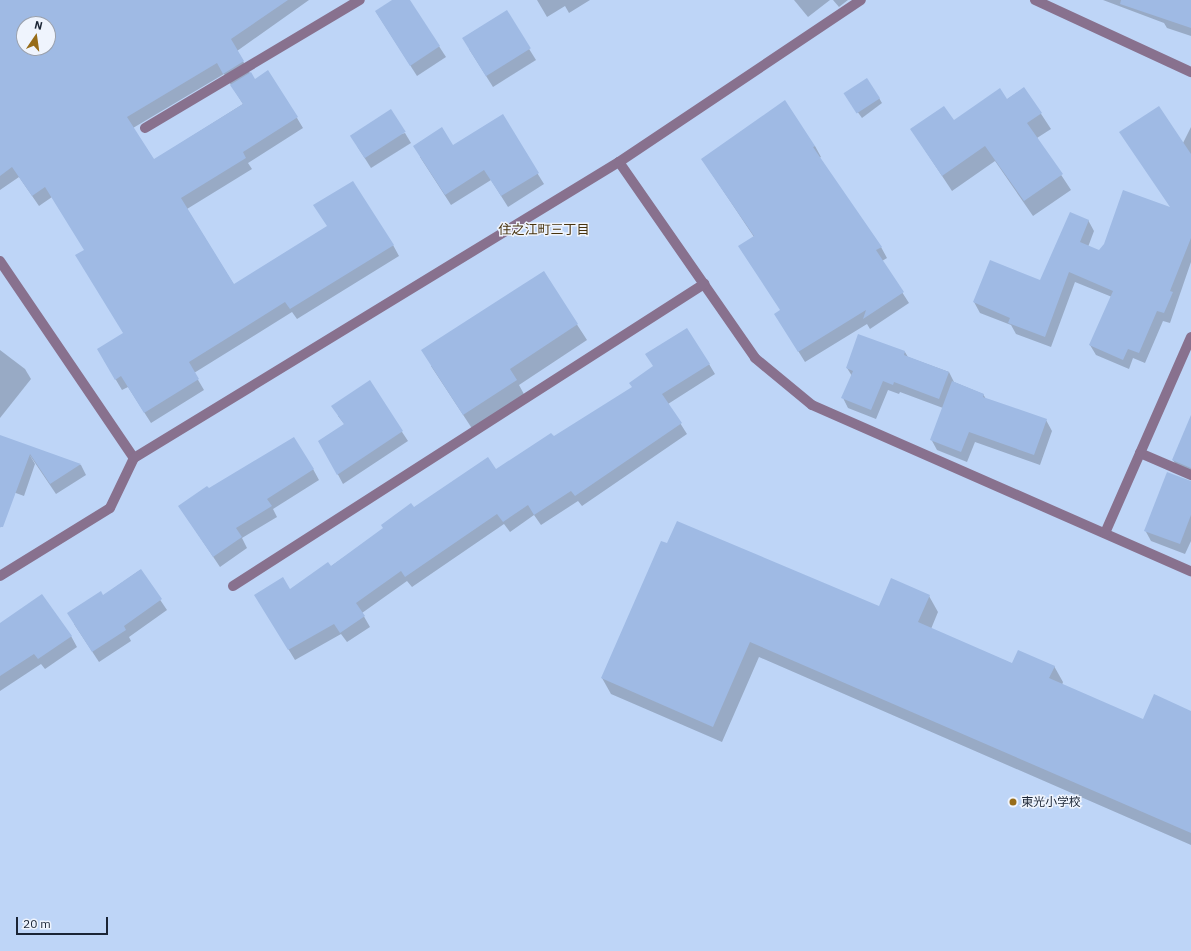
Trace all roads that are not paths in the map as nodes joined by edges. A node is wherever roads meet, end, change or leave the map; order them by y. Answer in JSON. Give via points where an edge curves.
{"nodes":[{"id":1,"x":360,"y":0,"type":"edge"},
{"id":2,"x":862,"y":0,"type":"edge"},
{"id":3,"x":1035,"y":0,"type":"edge"},
{"id":4,"x":1191,"y":72,"type":"edge"},
{"id":5,"x":145,"y":128,"type":"dead end"},
{"id":6,"x":619,"y":162,"type":"junction"},
{"id":7,"x":0,"y":261,"type":"edge"},
{"id":8,"x":704,"y":284,"type":"junction"},
{"id":9,"x":1190,"y":342,"type":"edge"},
{"id":10,"x":1140,"y":453,"type":"junction"},
{"id":11,"x":134,"y":458,"type":"junction"},
{"id":12,"x":1191,"y":476,"type":"edge"},
{"id":13,"x":1105,"y":533,"type":"junction"},
{"id":14,"x":1191,"y":572,"type":"edge"},
{"id":15,"x":0,"y":576,"type":"edge"},
{"id":16,"x":233,"y":586,"type":"dead end"}],
"edges":[{"from":1,"to":5,"type":"street"},
{"from":2,"to":6,"type":"street"},
{"from":3,"to":4,"type":"street"},
{"from":6,"to":8,"type":"street"},
{"from":6,"to":11,"type":"street"},
{"from":7,"to":11,"type":"street"},
{"from":8,"to":13,"type":"street","via":[[754,358],[812,405]]},
{"from":8,"to":16,"type":"street"},
{"from":9,"to":10,"type":"street"},
{"from":10,"to":12,"type":"street"},
{"from":10,"to":13,"type":"street"},
{"from":11,"to":15,"type":"street","via":[[110,508]]},
{"from":13,"to":14,"type":"street"}]}
